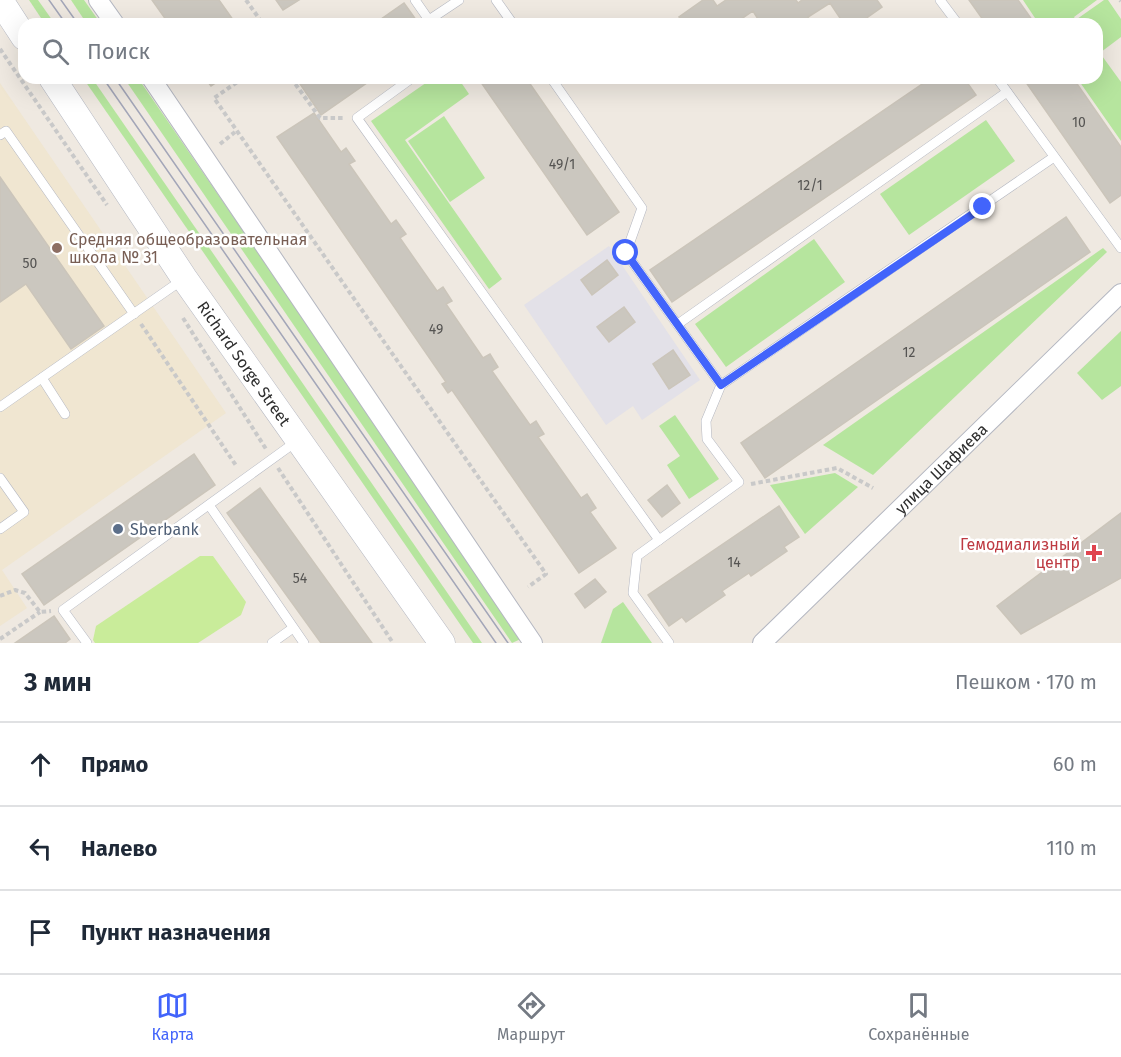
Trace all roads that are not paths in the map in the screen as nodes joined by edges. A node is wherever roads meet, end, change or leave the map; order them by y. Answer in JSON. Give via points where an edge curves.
{"nodes":[{"id":1,"x":0,"y":0,"type":"edge"},
{"id":2,"x":98,"y":0,"type":"edge"},
{"id":3,"x":415,"y":0,"type":"edge"},
{"id":4,"x":459,"y":0,"type":"edge"},
{"id":5,"x":496,"y":0,"type":"edge"},
{"id":6,"x":940,"y":0,"type":"edge"},
{"id":7,"x":111,"y":18,"type":"edge"},
{"id":8,"x":428,"y":18,"type":"edge"},
{"id":9,"x":436,"y":18,"type":"edge"},
{"id":10,"x":509,"y":18,"type":"edge"},
{"id":11,"x":954,"y":18,"type":"edge"},
{"id":12,"x":18,"y":27,"type":"edge"},
{"id":13,"x":55,"y":84,"type":"edge"},
{"id":14,"x":155,"y":84,"type":"edge"},
{"id":15,"x":404,"y":84,"type":"edge"},
{"id":16,"x":555,"y":84,"type":"edge"},
{"id":17,"x":1001,"y":84,"type":"edge"},
{"id":18,"x":1007,"y":92,"type":"junction"},
{"id":19,"x":0,"y":135,"type":"edge"},
{"id":20,"x":1054,"y":157,"type":"junction"},
{"id":21,"x":1121,"y":248,"type":"edge"},
{"id":22,"x":175,"y":285,"type":"junction"},
{"id":23,"x":1121,"y":293,"type":"edge"},
{"id":24,"x":134,"y":314,"type":"junction"},
{"id":25,"x":678,"y":324,"type":"junction"},
{"id":26,"x":42,"y":378,"type":"junction"},
{"id":27,"x":721,"y":385,"type":"junction"},
{"id":28,"x":0,"y":407,"type":"edge"},
{"id":29,"x":65,"y":414,"type":"dead end"},
{"id":30,"x":297,"y":441,"type":"junction"},
{"id":31,"x":0,"y":478,"type":"edge"},
{"id":32,"x":209,"y":505,"type":"junction"},
{"id":33,"x":0,"y":529,"type":"edge"},
{"id":34,"x":659,"y":540,"type":"junction"},
{"id":35,"x":293,"y":628,"type":"junction"},
{"id":36,"x":87,"y":643,"type":"edge"},
{"id":37,"x":272,"y":643,"type":"edge"},
{"id":38,"x":304,"y":643,"type":"edge"},
{"id":39,"x":442,"y":643,"type":"edge"},
{"id":40,"x":532,"y":643,"type":"edge"},
{"id":41,"x":669,"y":643,"type":"edge"},
{"id":42,"x":762,"y":643,"type":"edge"}],
"edges":[{"from":1,"to":12,"type":"street"},
{"from":2,"to":7,"type":"street"},
{"from":3,"to":8,"type":"lane"},
{"from":4,"to":9,"type":"lane"},
{"from":5,"to":10,"type":"lane"},
{"from":6,"to":11,"type":"lane"},
{"from":13,"to":22,"type":"street","name":"Richard Sorge Street"},
{"from":14,"to":40,"type":"street"},
{"from":15,"to":34,"type":"lane","via":[[357,117]]},
{"from":16,"to":25,"type":"lane","via":[[642,208],[626,253]]},
{"from":17,"to":18,"type":"lane"},
{"from":18,"to":20,"type":"lane"},
{"from":18,"to":25,"type":"lane"},
{"from":19,"to":24,"type":"lane","via":[[6,131]]},
{"from":20,"to":21,"type":"lane"},
{"from":20,"to":27,"type":"lane"},
{"from":22,"to":24,"type":"lane"},
{"from":22,"to":30,"type":"street","name":"Richard Sorge Street"},
{"from":23,"to":42,"type":"street","name":"улица Шафиева"},
{"from":24,"to":26,"type":"lane"},
{"from":25,"to":27,"type":"lane"},
{"from":26,"to":28,"type":"lane"},
{"from":26,"to":29,"type":"lane"},
{"from":27,"to":34,"type":"lane","via":[[706,421],[707,439],[739,482]]},
{"from":30,"to":32,"type":"lane"},
{"from":30,"to":39,"type":"street","name":"Richard Sorge Street"},
{"from":31,"to":33,"type":"lane","via":[[24,512]]},
{"from":32,"to":35,"type":"lane"},
{"from":32,"to":36,"type":"lane","via":[[63,610]]},
{"from":34,"to":41,"type":"lane","via":[[637,556],[633,593]]},
{"from":35,"to":37,"type":"lane"},
{"from":35,"to":38,"type":"lane"}]}
